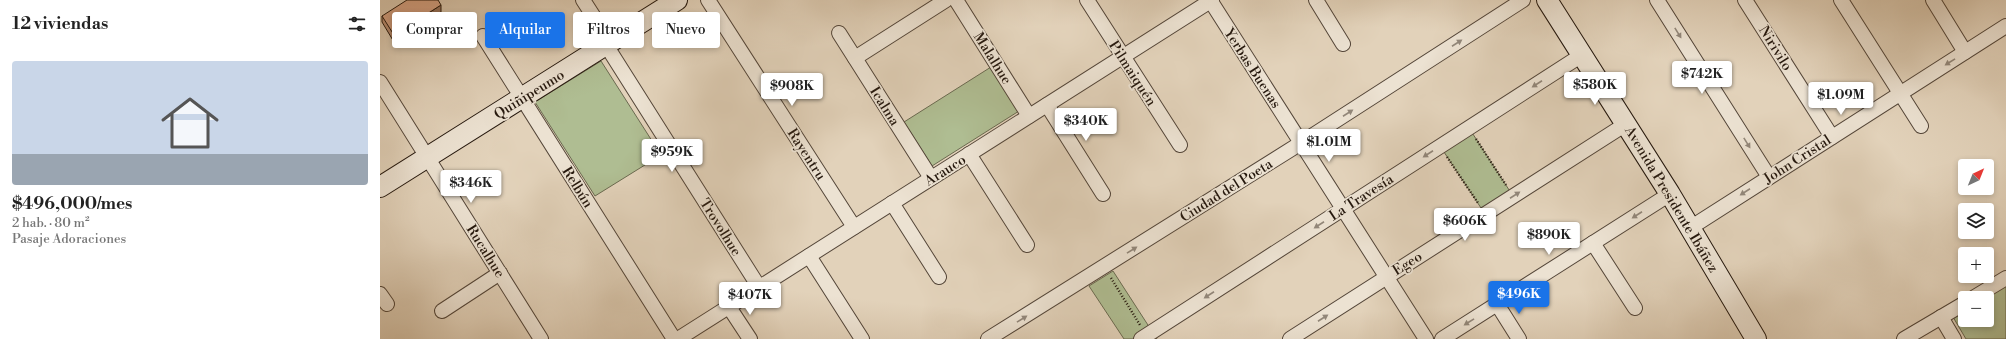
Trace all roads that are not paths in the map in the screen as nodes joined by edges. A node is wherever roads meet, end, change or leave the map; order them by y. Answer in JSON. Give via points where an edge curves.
{"nodes":[{"id":1,"x":584,"y":0,"type":"edge"},
{"id":2,"x":677,"y":0,"type":"edge"},
{"id":3,"x":708,"y":0,"type":"edge"},
{"id":4,"x":946,"y":0,"type":"edge"},
{"id":5,"x":956,"y":0,"type":"edge"},
{"id":6,"x":1087,"y":0,"type":"edge"},
{"id":7,"x":1211,"y":0,"type":"edge"},
{"id":8,"x":1316,"y":0,"type":"edge"},
{"id":9,"x":1523,"y":0,"type":"edge"},
{"id":10,"x":1547,"y":0,"type":"edge"},
{"id":11,"x":1657,"y":0,"type":"edge"},
{"id":12,"x":1745,"y":0,"type":"edge"},
{"id":13,"x":1841,"y":0,"type":"edge"},
{"id":14,"x":1933,"y":0,"type":"edge"},
{"id":15,"x":591,"y":12,"type":"edge"},
{"id":16,"x":644,"y":21,"type":"edge"},
{"id":17,"x":2006,"y":26,"type":"edge"},
{"id":18,"x":839,"y":33,"type":"dead end"},
{"id":19,"x":482,"y":36,"type":"dead end"},
{"id":20,"x":1343,"y":44,"type":"dead end"},
{"id":21,"x":602,"y":48,"type":"edge"},
{"id":22,"x":611,"y":48,"type":"edge"},
{"id":23,"x":1965,"y":52,"type":"junction"},
{"id":24,"x":1582,"y":55,"type":"junction"},
{"id":25,"x":1123,"y":57,"type":"junction"},
{"id":26,"x":855,"y":58,"type":"junction"},
{"id":27,"x":380,"y":82,"type":"edge"},
{"id":28,"x":1900,"y":93,"type":"junction"},
{"id":29,"x":522,"y":98,"type":"junction"},
{"id":30,"x":1047,"y":105,"type":"junction"},
{"id":31,"x":1029,"y":116,"type":"junction"},
{"id":32,"x":1626,"y":124,"type":"junction"},
{"id":33,"x":1921,"y":126,"type":"dead end"},
{"id":34,"x":1832,"y":137,"type":"junction"},
{"id":35,"x":1301,"y":143,"type":"junction"},
{"id":36,"x":1180,"y":145,"type":"dead end"},
{"id":37,"x":969,"y":154,"type":"junction"},
{"id":38,"x":427,"y":158,"type":"junction"},
{"id":39,"x":1769,"y":177,"type":"junction"},
{"id":40,"x":931,"y":178,"type":"junction"},
{"id":41,"x":380,"y":188,"type":"edge"},
{"id":42,"x":1103,"y":194,"type":"dead end"},
{"id":43,"x":1670,"y":194,"type":"junction"},
{"id":44,"x":892,"y":203,"type":"junction"},
{"id":45,"x":1343,"y":209,"type":"junction"},
{"id":46,"x":854,"y":227,"type":"junction"},
{"id":47,"x":1690,"y":228,"type":"junction"},
{"id":48,"x":1593,"y":244,"type":"junction"},
{"id":49,"x":1027,"y":245,"type":"dead end"},
{"id":50,"x":809,"y":256,"type":"junction"},
{"id":51,"x":500,"y":273,"type":"junction"},
{"id":52,"x":940,"y":277,"type":"dead end"},
{"id":53,"x":1386,"y":277,"type":"junction"},
{"id":54,"x":2006,"y":278,"type":"edge"},
{"id":55,"x":760,"y":287,"type":"junction"},
{"id":56,"x":1985,"y":291,"type":"edge"},
{"id":57,"x":1497,"y":304,"type":"junction"},
{"id":58,"x":729,"y":307,"type":"junction"},
{"id":59,"x":1958,"y":307,"type":"edge"},
{"id":60,"x":1635,"y":308,"type":"dead end"},
{"id":61,"x":442,"y":311,"type":"dead end"},
{"id":62,"x":1941,"y":318,"type":"junction"},
{"id":63,"x":1144,"y":337,"type":"edge"},
{"id":64,"x":541,"y":339,"type":"edge"},
{"id":65,"x":674,"y":339,"type":"edge"},
{"id":66,"x":678,"y":339,"type":"edge"},
{"id":67,"x":750,"y":339,"type":"edge"},
{"id":68,"x":862,"y":339,"type":"edge"},
{"id":69,"x":988,"y":339,"type":"edge"},
{"id":70,"x":1290,"y":339,"type":"edge"},
{"id":71,"x":1426,"y":339,"type":"edge"},
{"id":72,"x":1442,"y":339,"type":"edge"},
{"id":73,"x":1519,"y":339,"type":"edge"},
{"id":74,"x":1756,"y":339,"type":"edge"},
{"id":75,"x":1904,"y":339,"type":"edge"},
{"id":76,"x":1954,"y":339,"type":"edge"}],
"edges":[{"from":1,"to":15,"type":"street","name":"Trovolhue"},
{"from":2,"to":16,"type":"street","name":"Quiñipeumo"},
{"from":3,"to":46,"type":"street","name":"Rayentru"},
{"from":4,"to":26,"type":"street"},
{"from":5,"to":31,"type":"street","name":"Malalhue"},
{"from":6,"to":25,"type":"street","name":"Pilmaiquén"},
{"from":7,"to":25,"type":"street","name":"Arauco"},
{"from":7,"to":35,"type":"street","name":"Yerbas Buenas"},
{"from":8,"to":20,"type":"street"},
{"from":35,"to":9,"type":"street","name":"Ciudad del Poeta","one_way":true},
{"from":10,"to":24,"type":"street","name":"Avenida Presidente Ibáñez"},
{"from":11,"to":39,"type":"street","one_way":true},
{"from":12,"to":34,"type":"street","name":"Nirivilo"},
{"from":13,"to":28,"type":"street"},
{"from":14,"to":23,"type":"street"},
{"from":17,"to":23,"type":"street","name":"John Cristal"},
{"from":18,"to":26,"type":"street","name":"Icalma"},
{"from":19,"to":29,"type":"street","name":"Relbún"},
{"from":21,"to":29,"type":"street","name":"Quiñipeumo"},
{"from":22,"to":55,"type":"street","name":"Trovolhue"},
{"from":23,"to":28,"type":"street","name":"John Cristal","one_way":true},
{"from":24,"to":32,"type":"street","name":"Avenida Presidente Ibáñez"},
{"from":24,"to":45,"type":"street","name":"La Travesía","one_way":true},
{"from":25,"to":30,"type":"street","name":"Arauco"},
{"from":25,"to":36,"type":"street","name":"Pilmaiquén"},
{"from":26,"to":40,"type":"street","name":"Icalma"},
{"from":27,"to":38,"type":"street","name":"Rucalhue"},
{"from":28,"to":33,"type":"street"},
{"from":28,"to":34,"type":"street","name":"John Cristal"},
{"from":29,"to":38,"type":"street","name":"Quiñipeumo"},
{"from":29,"to":65,"type":"street","name":"Relbún"},
{"from":30,"to":31,"type":"street","name":"Arauco"},
{"from":30,"to":42,"type":"street"},
{"from":31,"to":37,"type":"street","name":"Arauco"},
{"from":32,"to":43,"type":"street","name":"Avenida Presidente Ibáñez"},
{"from":53,"to":32,"type":"street","name":"Egeo","one_way":true},
{"from":34,"to":39,"type":"street","name":"John Cristal"},
{"from":35,"to":45,"type":"street","name":"Yerbas Buenas"},
{"from":69,"to":35,"type":"street","name":"Ciudad del Poeta","one_way":true},
{"from":37,"to":40,"type":"street","name":"Arauco"},
{"from":37,"to":49,"type":"street"},
{"from":38,"to":41,"type":"street","name":"Quiñipeumo"},
{"from":38,"to":51,"type":"street","name":"Rucalhue"},
{"from":39,"to":47,"type":"street","name":"John Cristal","one_way":true},
{"from":40,"to":44,"type":"street","name":"Arauco"},
{"from":43,"to":47,"type":"street","name":"Avenida Presidente Ibáñez"},
{"from":43,"to":48,"type":"street","one_way":true},
{"from":44,"to":46,"type":"street","name":"Arauco"},
{"from":44,"to":52,"type":"street"},
{"from":45,"to":53,"type":"street","name":"Yerbas Buenas"},
{"from":45,"to":63,"type":"street","name":"La Travesía","one_way":true},
{"from":46,"to":50,"type":"street","name":"Arauco"},
{"from":47,"to":74,"type":"street","name":"Avenida Presidente Ibáñez"},
{"from":48,"to":57,"type":"street"},
{"from":48,"to":60,"type":"street"},
{"from":50,"to":55,"type":"street","name":"Arauco"},
{"from":50,"to":68,"type":"street"},
{"from":51,"to":61,"type":"street"},
{"from":51,"to":64,"type":"street","name":"Rucalhue"},
{"from":70,"to":53,"type":"street","name":"Egeo","one_way":true},
{"from":53,"to":71,"type":"street","name":"Yerbas Buenas"},
{"from":54,"to":56,"type":"street"},
{"from":55,"to":58,"type":"street","name":"Arauco"},
{"from":57,"to":72,"type":"street","one_way":true},
{"from":57,"to":73,"type":"street"},
{"from":58,"to":66,"type":"street","name":"Arauco"},
{"from":58,"to":67,"type":"street"},
{"from":59,"to":62,"type":"street"},
{"from":62,"to":75,"type":"street"},
{"from":62,"to":76,"type":"street"}]}
